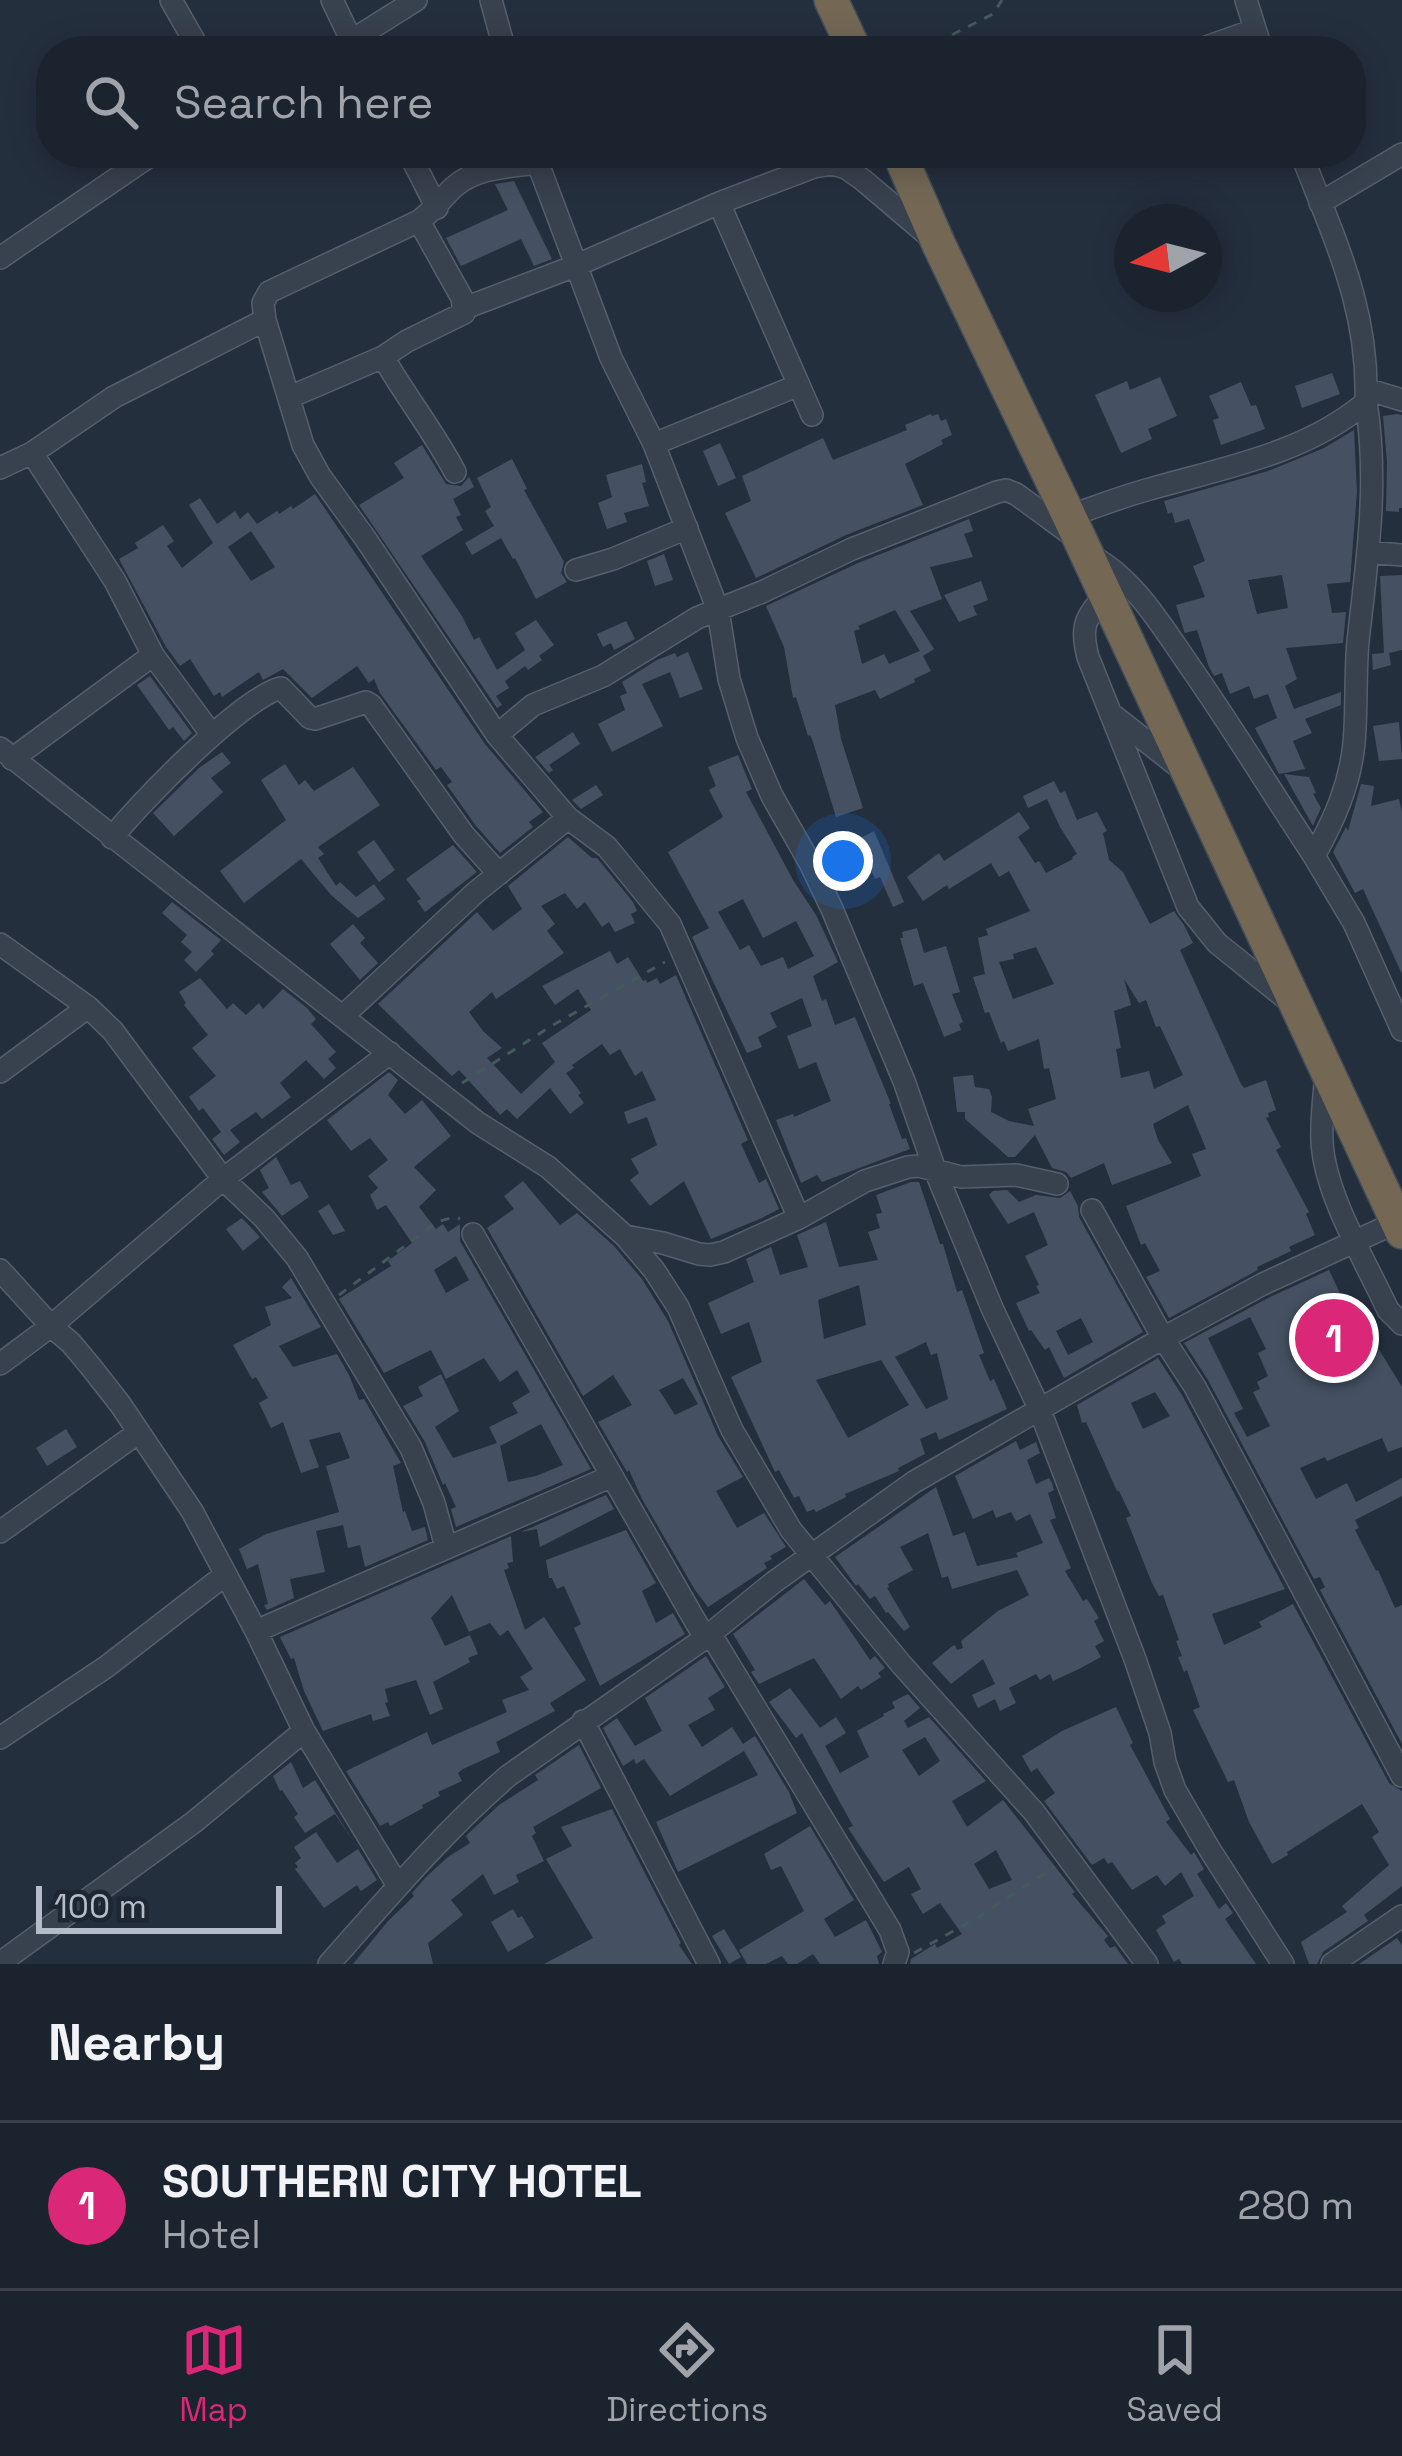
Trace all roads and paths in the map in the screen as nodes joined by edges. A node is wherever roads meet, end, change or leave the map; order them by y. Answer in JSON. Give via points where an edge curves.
{"nodes":[{"id":1,"x":171,"y":0,"type":"edge"},
{"id":2,"x":332,"y":0,"type":"edge"},
{"id":3,"x":416,"y":0,"type":"edge"},
{"id":4,"x":491,"y":0,"type":"edge"},
{"id":5,"x":831,"y":0,"type":"edge"},
{"id":6,"x":1002,"y":0,"type":"edge"},
{"id":7,"x":1246,"y":0,"type":"edge"},
{"id":8,"x":191,"y":36,"type":"edge"},
{"id":9,"x":343,"y":36,"type":"edge"},
{"id":10,"x":364,"y":36,"type":"edge"},
{"id":11,"x":502,"y":36,"type":"edge"},
{"id":12,"x":848,"y":36,"type":"edge"},
{"id":13,"x":950,"y":36,"type":"edge"},
{"id":14,"x":1257,"y":36,"type":"edge"},
{"id":15,"x":1402,"y":154,"type":"edge"},
{"id":16,"x":132,"y":168,"type":"edge"},
{"id":17,"x":414,"y":168,"type":"edge"},
{"id":18,"x":494,"y":168,"type":"edge"},
{"id":19,"x":540,"y":168,"type":"edge"},
{"id":20,"x":811,"y":168,"type":"edge"},
{"id":21,"x":846,"y":168,"type":"edge"},
{"id":22,"x":906,"y":168,"type":"edge"},
{"id":23,"x":1307,"y":168,"type":"edge"},
{"id":24,"x":1320,"y":202,"type":"junction"},
{"id":25,"x":719,"y":203,"type":"junction"},
{"id":26,"x":428,"y":215,"type":"junction"},
{"id":27,"x":939,"y":244,"type":"junction"},
{"id":28,"x":0,"y":258,"type":"edge"},
{"id":29,"x":575,"y":266,"type":"junction"},
{"id":30,"x":464,"y":308,"type":"junction"},
{"id":31,"x":265,"y":320,"type":"junction"},
{"id":32,"x":383,"y":357,"type":"junction"},
{"id":33,"x":799,"y":385,"type":"junction"},
{"id":34,"x":1366,"y":395,"type":"junction"},
{"id":35,"x":290,"y":397,"type":"junction"},
{"id":36,"x":1402,"y":400,"type":"edge"},
{"id":37,"x":812,"y":415,"type":"dead end"},
{"id":38,"x":654,"y":444,"type":"junction"},
{"id":39,"x":32,"y":452,"type":"junction"},
{"id":40,"x":0,"y":469,"type":"edge"},
{"id":41,"x":455,"y":472,"type":"dead end"},
{"id":42,"x":687,"y":528,"type":"junction"},
{"id":43,"x":1078,"y":536,"type":"junction"},
{"id":44,"x":1368,"y":552,"type":"junction"},
{"id":45,"x":1402,"y":555,"type":"edge"},
{"id":46,"x":577,"y":569,"type":"dead end"},
{"id":47,"x":1105,"y":595,"type":"junction"},
{"id":48,"x":718,"y":610,"type":"junction"},
{"id":49,"x":153,"y":655,"type":"junction"},
{"id":50,"x":1109,"y":712,"type":"junction"},
{"id":51,"x":212,"y":735,"type":"junction"},
{"id":52,"x":497,"y":735,"type":"junction"},
{"id":53,"x":6,"y":753,"type":"edge"},
{"id":54,"x":1190,"y":775,"type":"junction"},
{"id":55,"x":568,"y":818,"type":"junction"},
{"id":56,"x":112,"y":838,"type":"junction"},
{"id":57,"x":1314,"y":856,"type":"junction"},
{"id":58,"x":499,"y":874,"type":"junction"},
{"id":59,"x":0,"y":944,"type":"edge"},
{"id":60,"x":682,"y":952,"type":"junction"},
{"id":61,"x":88,"y":1007,"type":"junction"},
{"id":62,"x":1299,"y":1008,"type":"junction"},
{"id":63,"x":344,"y":1016,"type":"junction"},
{"id":64,"x":1402,"y":1030,"type":"edge"},
{"id":65,"x":390,"y":1052,"type":"junction"},
{"id":66,"x":1326,"y":1069,"type":"junction"},
{"id":67,"x":0,"y":1072,"type":"edge"},
{"id":68,"x":443,"y":1095,"type":"junction"},
{"id":69,"x":935,"y":1170,"type":"junction"},
{"id":70,"x":223,"y":1179,"type":"junction"},
{"id":71,"x":1057,"y":1184,"type":"dead end"},
{"id":72,"x":1092,"y":1210,"type":"dead end"},
{"id":73,"x":799,"y":1217,"type":"junction"},
{"id":74,"x":1400,"y":1227,"type":"edge"},
{"id":75,"x":472,"y":1234,"type":"joint"},
{"id":76,"x":625,"y":1236,"type":"junction"},
{"id":77,"x":1356,"y":1240,"type":"junction"},
{"id":78,"x":0,"y":1270,"type":"edge"},
{"id":79,"x":326,"y":1305,"type":"junction"},
{"id":80,"x":1402,"y":1324,"type":"edge"},
{"id":81,"x":51,"y":1326,"type":"junction"},
{"id":82,"x":1163,"y":1338,"type":"junction"},
{"id":83,"x":0,"y":1364,"type":"edge"},
{"id":84,"x":1039,"y":1408,"type":"junction"},
{"id":85,"x":140,"y":1432,"type":"junction"},
{"id":86,"x":612,"y":1476,"type":"junction"},
{"id":87,"x":0,"y":1532,"type":"edge"},
{"id":88,"x":446,"y":1546,"type":"junction"},
{"id":89,"x":811,"y":1556,"type":"junction"},
{"id":90,"x":225,"y":1575,"type":"junction"},
{"id":91,"x":256,"y":1630,"type":"junction"},
{"id":92,"x":708,"y":1636,"type":"junction"},
{"id":93,"x":583,"y":1721,"type":"junction"},
{"id":94,"x":304,"y":1732,"type":"junction"},
{"id":95,"x":0,"y":1738,"type":"edge"},
{"id":96,"x":1402,"y":1776,"type":"edge"},
{"id":97,"x":1069,"y":1857,"type":"junction"},
{"id":98,"x":398,"y":1884,"type":"junction"},
{"id":99,"x":1402,"y":1916,"type":"edge"},
{"id":100,"x":0,"y":1963,"type":"edge"},
{"id":101,"x":895,"y":1963,"type":"edge"},
{"id":102,"x":329,"y":1964,"type":"edge"},
{"id":103,"x":709,"y":1964,"type":"edge"},
{"id":104,"x":1147,"y":1964,"type":"edge"},
{"id":105,"x":1283,"y":1964,"type":"edge"},
{"id":106,"x":1332,"y":1964,"type":"edge"}],
"edges":[{"from":1,"to":8,"type":"street"},
{"from":2,"to":9,"type":"street"},
{"from":3,"to":10,"type":"street"},
{"from":4,"to":11,"type":"street"},
{"from":5,"to":12,"type":"highway"},
{"from":6,"to":13,"type":"path","via":[[993,14]]},
{"from":7,"to":14,"type":"street"},
{"from":15,"to":24,"type":"street"},
{"from":16,"to":28,"type":"street"},
{"from":17,"to":26,"type":"street"},
{"from":18,"to":26,"type":"street","via":[[468,176]]},
{"from":19,"to":29,"type":"street"},
{"from":20,"to":25,"type":"street"},
{"from":21,"to":27,"type":"street"},
{"from":22,"to":27,"type":"highway"},
{"from":23,"to":24,"type":"street"},
{"from":24,"to":34,"type":"street","via":[[1362,325]]},
{"from":25,"to":29,"type":"street"},
{"from":25,"to":33,"type":"street"},
{"from":26,"to":30,"type":"street"},
{"from":26,"to":31,"type":"street","via":[[269,292]]},
{"from":27,"to":43,"type":"highway"},
{"from":29,"to":30,"type":"street"},
{"from":29,"to":38,"type":"street"},
{"from":30,"to":32,"type":"street"},
{"from":31,"to":35,"type":"street"},
{"from":31,"to":39,"type":"street","via":[[114,397]]},
{"from":32,"to":35,"type":"street"},
{"from":32,"to":41,"type":"street"},
{"from":33,"to":37,"type":"street"},
{"from":33,"to":38,"type":"street"},
{"from":34,"to":36,"type":"street"},
{"from":34,"to":43,"type":"street","via":[[1344,421],[1210,474],[1141,491]]},
{"from":34,"to":44,"type":"street","via":[[1374,483]]},
{"from":35,"to":52,"type":"street","via":[[312,463]]},
{"from":38,"to":42,"type":"street"},
{"from":39,"to":40,"type":"street"},
{"from":39,"to":49,"type":"street"},
{"from":42,"to":46,"type":"street"},
{"from":42,"to":48,"type":"street"},
{"from":43,"to":47,"type":"highway"},
{"from":43,"to":48,"type":"street","via":[[1006,490]]},
{"from":43,"to":57,"type":"street","via":[[1144,602]]},
{"from":44,"to":45,"type":"street"},
{"from":44,"to":57,"type":"street","via":[[1354,747],[1336,817]]},
{"from":47,"to":50,"type":"street","via":[[1083,636]]},
{"from":47,"to":54,"type":"highway"},
{"from":48,"to":52,"type":"street","via":[[603,676],[548,697]]},
{"from":48,"to":69,"type":"street","via":[[747,739],[832,909]]},
{"from":49,"to":51,"type":"street"},
{"from":49,"to":53,"type":"street"},
{"from":50,"to":54,"type":"street"},
{"from":50,"to":62,"type":"street","via":[[1188,907],[1217,943]]},
{"from":51,"to":56,"type":"street"},
{"from":51,"to":58,"type":"street","via":[[277,687],[315,719],[366,702]]},
{"from":52,"to":55,"type":"street"},
{"from":53,"to":56,"type":"street"},
{"from":54,"to":62,"type":"highway"},
{"from":55,"to":58,"type":"street"},
{"from":55,"to":60,"type":"street","via":[[607,847],[670,924]]},
{"from":56,"to":63,"type":"street"},
{"from":57,"to":64,"type":"street"},
{"from":58,"to":63,"type":"street"},
{"from":59,"to":61,"type":"street"},
{"from":60,"to":68,"type":"path"},
{"from":60,"to":73,"type":"street"},
{"from":61,"to":67,"type":"street"},
{"from":61,"to":70,"type":"street"},
{"from":62,"to":66,"type":"highway"},
{"from":63,"to":65,"type":"street"},
{"from":65,"to":68,"type":"street"},
{"from":65,"to":70,"type":"street"},
{"from":66,"to":74,"type":"highway"},
{"from":66,"to":77,"type":"street","via":[[1325,1164]]},
{"from":68,"to":76,"type":"street","via":[[548,1167]]},
{"from":69,"to":71,"type":"street"},
{"from":69,"to":73,"type":"street","via":[[890,1172]]},
{"from":69,"to":84,"type":"street"},
{"from":70,"to":79,"type":"street","via":[[288,1246]]},
{"from":70,"to":81,"type":"street"},
{"from":72,"to":82,"type":"street"},
{"from":73,"to":76,"type":"street","via":[[710,1256]]},
{"from":74,"to":77,"type":"street"},
{"from":75,"to":79,"type":"path","via":[[460,1219],[445,1218]]},
{"from":75,"to":86,"type":"street"},
{"from":76,"to":89,"type":"street","via":[[678,1307],[732,1430]]},
{"from":77,"to":80,"type":"street"},
{"from":77,"to":82,"type":"street"},
{"from":78,"to":81,"type":"street"},
{"from":79,"to":88,"type":"street","via":[[411,1448]]},
{"from":81,"to":83,"type":"street"},
{"from":81,"to":85,"type":"street"},
{"from":82,"to":84,"type":"street"},
{"from":82,"to":96,"type":"street"},
{"from":84,"to":89,"type":"street"},
{"from":84,"to":105,"type":"street","via":[[1135,1659],[1175,1790]]},
{"from":85,"to":87,"type":"street"},
{"from":85,"to":90,"type":"street"},
{"from":86,"to":88,"type":"street"},
{"from":86,"to":92,"type":"street"},
{"from":88,"to":91,"type":"street"},
{"from":89,"to":92,"type":"street"},
{"from":89,"to":97,"type":"street"},
{"from":90,"to":91,"type":"street"},
{"from":90,"to":95,"type":"street"},
{"from":91,"to":94,"type":"street"},
{"from":92,"to":93,"type":"street"},
{"from":92,"to":101,"type":"street","via":[[890,1930]]},
{"from":93,"to":98,"type":"street","via":[[508,1776]]},
{"from":93,"to":103,"type":"street"},
{"from":94,"to":98,"type":"street"},
{"from":94,"to":100,"type":"street"},
{"from":97,"to":101,"type":"path"},
{"from":97,"to":104,"type":"street"},
{"from":98,"to":102,"type":"street"},
{"from":99,"to":106,"type":"street"}]}
